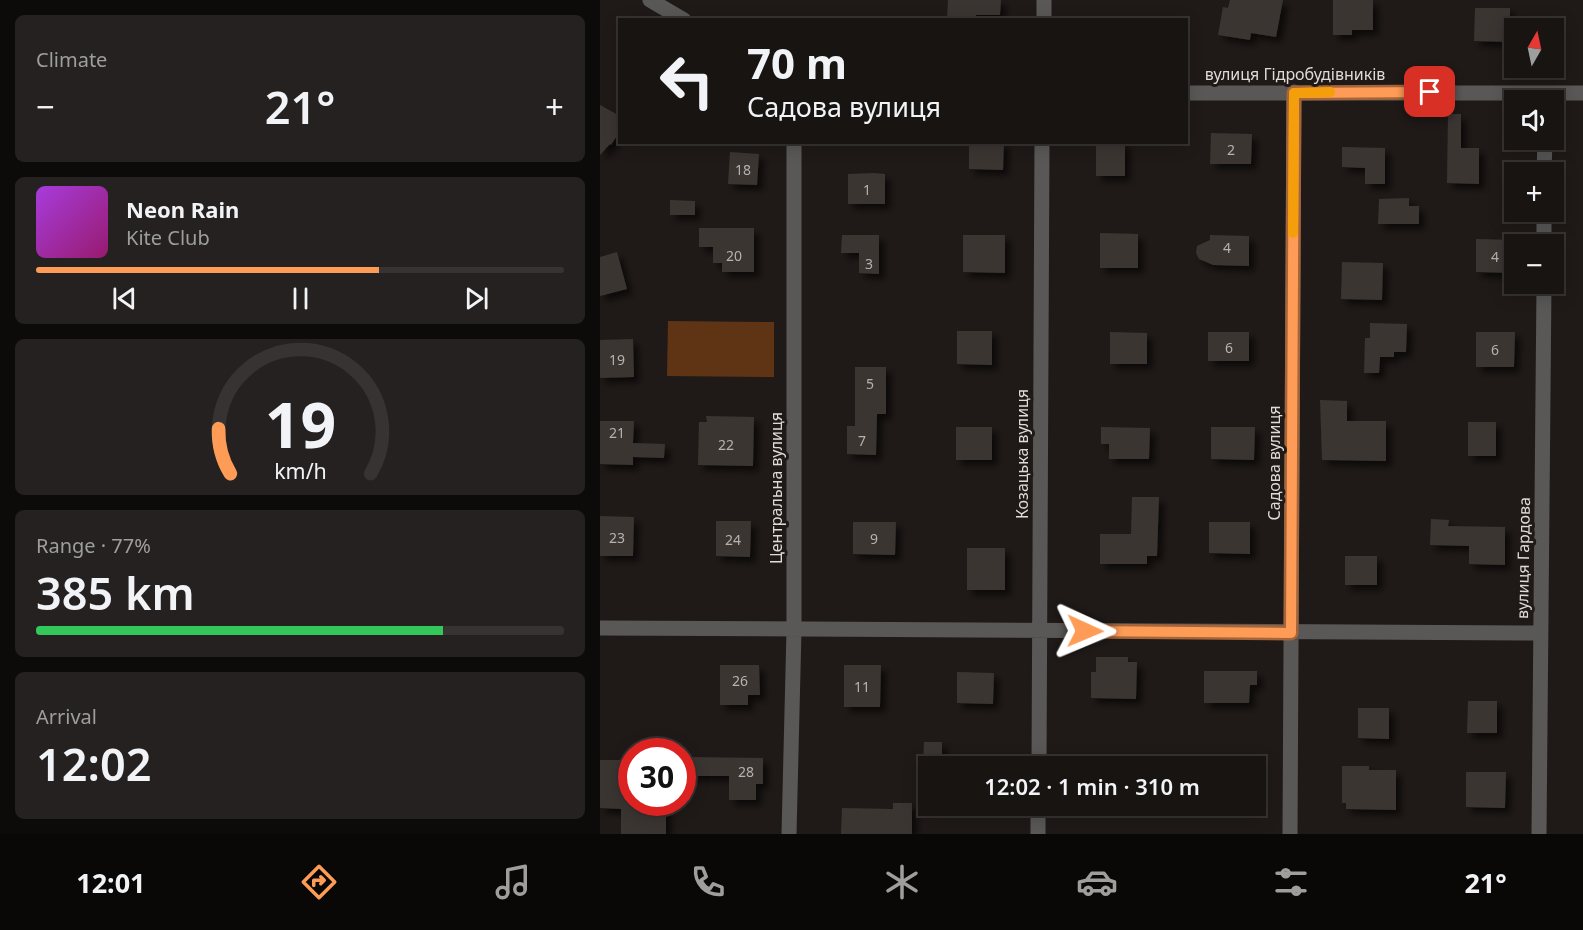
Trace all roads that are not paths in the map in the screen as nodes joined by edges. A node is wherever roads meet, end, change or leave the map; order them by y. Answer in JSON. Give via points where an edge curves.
{"nodes":[{"id":1,"x":650,"y":0,"type":"edge"},
{"id":2,"x":1044,"y":0,"type":"edge"},
{"id":3,"x":681,"y":18,"type":"edge"},
{"id":4,"x":1044,"y":18,"type":"edge"},
{"id":5,"x":1188,"y":93,"type":"edge"},
{"id":6,"x":1294,"y":93,"type":"junction"},
{"id":7,"x":1583,"y":93,"type":"edge"},
{"id":8,"x":1564,"y":94,"type":"edge"},
{"id":9,"x":1504,"y":96,"type":"edge"},
{"id":10,"x":794,"y":144,"type":"edge"},
{"id":11,"x":1042,"y":144,"type":"edge"},
{"id":12,"x":1544,"y":294,"type":"edge"},
{"id":13,"x":600,"y":628,"type":"edge"},
{"id":14,"x":794,"y":630,"type":"junction"},
{"id":15,"x":1040,"y":630,"type":"junction"},
{"id":16,"x":1291,"y":633,"type":"junction"},
{"id":17,"x":1539,"y":633,"type":"junction"},
{"id":18,"x":1039,"y":756,"type":"edge"},
{"id":19,"x":1038,"y":816,"type":"edge"},
{"id":20,"x":789,"y":834,"type":"edge"},
{"id":21,"x":1038,"y":834,"type":"edge"},
{"id":22,"x":1290,"y":834,"type":"edge"},
{"id":23,"x":1539,"y":834,"type":"edge"}],
"edges":[{"from":1,"to":3,"type":"street"},
{"from":2,"to":4,"type":"street"},
{"from":5,"to":6,"type":"street","name":"вулиця Гідробудівників"},
{"from":6,"to":9,"type":"street","name":"вулиця Гідробудівників"},
{"from":6,"to":16,"type":"street","name":"Садова вулиця"},
{"from":7,"to":8,"type":"street","name":"вулиця Гідробудівників"},
{"from":10,"to":14,"type":"street","name":"Центральна вулиця"},
{"from":11,"to":15,"type":"street","name":"Козацька вулиця"},
{"from":12,"to":17,"type":"street","name":"вулиця Гардова"},
{"from":13,"to":14,"type":"street"},
{"from":14,"to":15,"type":"street"},
{"from":14,"to":20,"type":"street","name":"Центральна вулиця"},
{"from":15,"to":16,"type":"street"},
{"from":15,"to":18,"type":"street","name":"Козацька вулиця"},
{"from":16,"to":17,"type":"street"},
{"from":16,"to":22,"type":"street","name":"Садова вулиця"},
{"from":17,"to":23,"type":"street","name":"вулиця Гардова"},
{"from":19,"to":21,"type":"street"}]}
